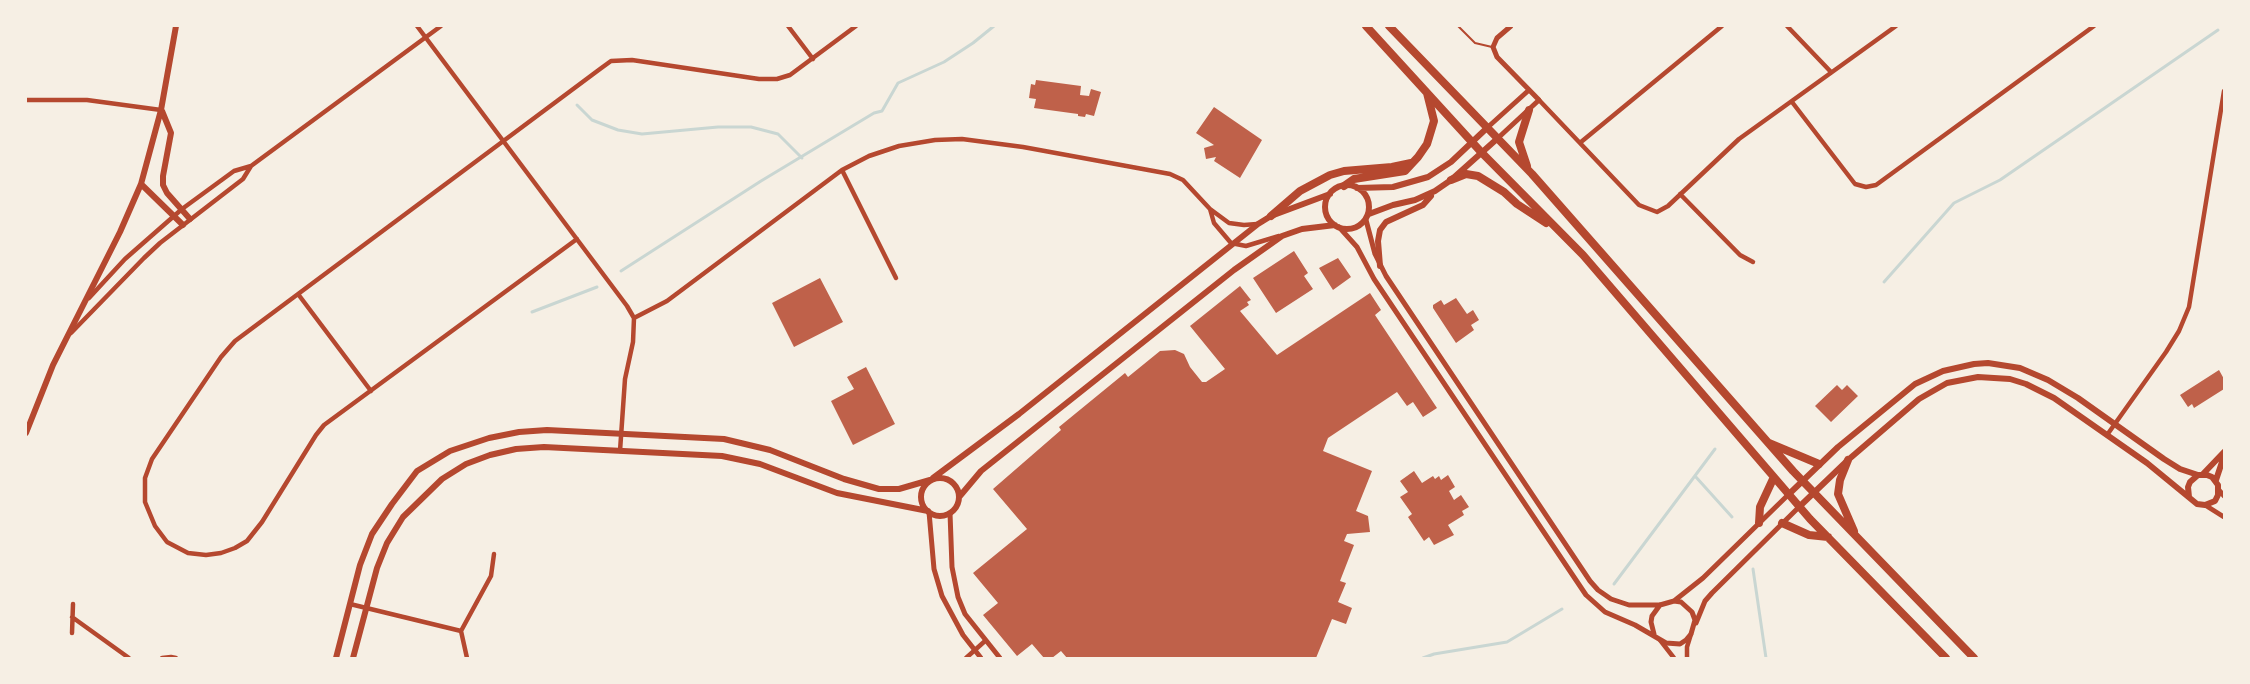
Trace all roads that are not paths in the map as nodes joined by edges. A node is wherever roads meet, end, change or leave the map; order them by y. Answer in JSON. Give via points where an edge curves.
{"nodes":[{"id":1,"x":176,"y":26,"type":"edge"},
{"id":2,"x":417,"y":26,"type":"edge"},
{"id":3,"x":441,"y":26,"type":"edge"},
{"id":4,"x":788,"y":26,"type":"edge"},
{"id":5,"x":856,"y":26,"type":"edge"},
{"id":6,"x":1366,"y":26,"type":"edge"},
{"id":7,"x":1389,"y":26,"type":"edge"},
{"id":8,"x":1458,"y":26,"type":"edge"},
{"id":9,"x":1510,"y":26,"type":"edge"},
{"id":10,"x":1722,"y":26,"type":"edge"},
{"id":11,"x":1786,"y":26,"type":"edge"},
{"id":12,"x":1896,"y":26,"type":"edge"},
{"id":13,"x":2094,"y":26,"type":"edge"},
{"id":14,"x":426,"y":37,"type":"junction"},
{"id":15,"x":1493,"y":47,"type":"junction"},
{"id":16,"x":813,"y":58,"type":"junction"},
{"id":17,"x":1831,"y":72,"type":"junction"},
{"id":18,"x":1425,"y":88,"type":"junction"},
{"id":19,"x":1529,"y":90,"type":"junction"},
{"id":20,"x":2224,"y":91,"type":"edge"},
{"id":21,"x":26,"y":100,"type":"edge"},
{"id":22,"x":1539,"y":100,"type":"junction"},
{"id":23,"x":1792,"y":102,"type":"junction"},
{"id":24,"x":161,"y":110,"type":"junction"},
{"id":25,"x":1529,"y":110,"type":"junction"},
{"id":26,"x":1488,"y":128,"type":"junction"},
{"id":27,"x":1498,"y":138,"type":"junction"},
{"id":28,"x":503,"y":141,"type":"junction"},
{"id":29,"x":1472,"y":142,"type":"junction"},
{"id":30,"x":1581,"y":142,"type":"junction"},
{"id":31,"x":1482,"y":153,"type":"junction"},
{"id":32,"x":1411,"y":162,"type":"junction"},
{"id":33,"x":251,"y":166,"type":"junction"},
{"id":34,"x":842,"y":170,"type":"junction"},
{"id":35,"x":1532,"y":174,"type":"junction"},
{"id":36,"x":1451,"y":180,"type":"junction"},
{"id":37,"x":141,"y":184,"type":"junction"},
{"id":38,"x":1344,"y":186,"type":"junction"},
{"id":39,"x":1357,"y":188,"type":"junction"},
{"id":40,"x":1435,"y":191,"type":"junction"},
{"id":41,"x":1330,"y":194,"type":"junction"},
{"id":42,"x":1680,"y":194,"type":"junction"},
{"id":43,"x":182,"y":209,"type":"junction"},
{"id":44,"x":1210,"y":209,"type":"junction"},
{"id":45,"x":174,"y":216,"type":"junction"},
{"id":46,"x":1271,"y":216,"type":"junction"},
{"id":47,"x":1367,"y":217,"type":"junction"},
{"id":48,"x":190,"y":219,"type":"junction"},
{"id":49,"x":1257,"y":224,"type":"junction"},
{"id":50,"x":183,"y":225,"type":"junction"},
{"id":51,"x":1337,"y":226,"type":"junction"},
{"id":52,"x":1560,"y":233,"type":"junction"},
{"id":53,"x":1282,"y":236,"type":"junction"},
{"id":54,"x":577,"y":239,"type":"junction"},
{"id":55,"x":1231,"y":243,"type":"junction"},
{"id":56,"x":1753,"y":262,"type":"dead end"},
{"id":57,"x":1380,"y":266,"type":"junction"},
{"id":58,"x":896,"y":278,"type":"dead end"},
{"id":59,"x":298,"y":294,"type":"junction"},
{"id":60,"x":85,"y":302,"type":"junction"},
{"id":61,"x":634,"y":318,"type":"junction"},
{"id":62,"x":67,"y":337,"type":"junction"},
{"id":63,"x":371,"y":391,"type":"junction"},
{"id":64,"x":2115,"y":424,"type":"junction"},
{"id":65,"x":26,"y":433,"type":"edge"},
{"id":66,"x":621,"y":434,"type":"junction"},
{"id":67,"x":2108,"y":435,"type":"junction"},
{"id":68,"x":1768,"y":442,"type":"junction"},
{"id":69,"x":620,"y":451,"type":"junction"},
{"id":70,"x":2224,"y":454,"type":"edge"},
{"id":71,"x":1848,"y":460,"type":"junction"},
{"id":72,"x":1819,"y":464,"type":"junction"},
{"id":73,"x":2201,"y":475,"type":"junction"},
{"id":74,"x":932,"y":479,"type":"junction"},
{"id":75,"x":1773,"y":479,"type":"junction"},
{"id":76,"x":1803,"y":480,"type":"junction"},
{"id":77,"x":2216,"y":480,"type":"junction"},
{"id":78,"x":2219,"y":490,"type":"junction"},
{"id":79,"x":1814,"y":492,"type":"junction"},
{"id":80,"x":1788,"y":495,"type":"junction"},
{"id":81,"x":960,"y":496,"type":"junction"},
{"id":82,"x":2224,"y":496,"type":"edge"},
{"id":83,"x":2189,"y":497,"type":"junction"},
{"id":84,"x":2205,"y":505,"type":"junction"},
{"id":85,"x":1799,"y":507,"type":"junction"},
{"id":86,"x":928,"y":511,"type":"junction"},
{"id":87,"x":950,"y":513,"type":"junction"},
{"id":88,"x":2224,"y":517,"type":"edge"},
{"id":89,"x":1782,"y":523,"type":"junction"},
{"id":90,"x":1759,"y":524,"type":"junction"},
{"id":91,"x":1828,"y":537,"type":"junction"},
{"id":92,"x":1859,"y":540,"type":"junction"},
{"id":93,"x":494,"y":554,"type":"dead end"},
{"id":94,"x":1674,"y":601,"type":"junction"},
{"id":95,"x":73,"y":604,"type":"dead end"},
{"id":96,"x":350,"y":604,"type":"junction"},
{"id":97,"x":1660,"y":604,"type":"junction"},
{"id":98,"x":366,"y":608,"type":"junction"},
{"id":99,"x":72,"y":617,"type":"junction"},
{"id":100,"x":1694,"y":627,"type":"junction"},
{"id":101,"x":461,"y":631,"type":"junction"},
{"id":102,"x":72,"y":633,"type":"dead end"},
{"id":103,"x":1691,"y":634,"type":"junction"},
{"id":104,"x":1657,"y":638,"type":"junction"},
{"id":105,"x":985,"y":641,"type":"junction"},
{"id":106,"x":974,"y":651,"type":"junction"},
{"id":107,"x":129,"y":658,"type":"edge"},
{"id":108,"x":162,"y":658,"type":"edge"},
{"id":109,"x":176,"y":658,"type":"edge"},
{"id":110,"x":336,"y":658,"type":"edge"},
{"id":111,"x":353,"y":658,"type":"edge"},
{"id":112,"x":467,"y":658,"type":"edge"},
{"id":113,"x":966,"y":658,"type":"edge"},
{"id":114,"x":981,"y":658,"type":"edge"},
{"id":115,"x":1000,"y":658,"type":"edge"},
{"id":116,"x":1674,"y":658,"type":"edge"},
{"id":117,"x":1687,"y":658,"type":"edge"},
{"id":118,"x":1946,"y":658,"type":"edge"},
{"id":119,"x":1973,"y":658,"type":"edge"}],
"edges":[{"from":1,"to":24,"type":"main road"},
{"from":2,"to":14,"type":"street"},
{"from":3,"to":14,"type":"street"},
{"from":4,"to":16,"type":"street"},
{"from":5,"to":16,"type":"street"},
{"from":6,"to":18,"type":"highway"},
{"from":7,"to":26,"type":"highway"},
{"from":8,"to":15,"type":"lane","via":[[1475,43]]},
{"from":9,"to":15,"type":"street"},
{"from":10,"to":30,"type":"street"},
{"from":11,"to":17,"type":"street"},
{"from":12,"to":17,"type":"street"},
{"from":13,"to":23,"type":"street","via":[[1876,185],[1855,184]]},
{"from":14,"to":28,"type":"street"},
{"from":14,"to":33,"type":"street"},
{"from":15,"to":19,"type":"street","via":[[1497,57]]},
{"from":16,"to":28,"type":"street","via":[[790,75],[777,79],[632,60],[611,62]]},
{"from":17,"to":23,"type":"street"},
{"from":18,"to":29,"type":"highway"},
{"from":18,"to":32,"type":"highway","via":[[1433,111],[1432,133],[1423,151]]},
{"from":19,"to":22,"type":"street"},
{"from":19,"to":26,"type":"street"},
{"from":20,"to":64,"type":"street","via":[[2189,307],[2166,352]]},
{"from":21,"to":24,"type":"street","via":[[87,100]]},
{"from":22,"to":25,"type":"street"},
{"from":22,"to":30,"type":"street"},
{"from":23,"to":42,"type":"street","via":[[1739,139]]},
{"from":24,"to":37,"type":"main road"},
{"from":24,"to":43,"type":"main road","via":[[171,133],[163,185]]},
{"from":25,"to":27,"type":"street"},
{"from":25,"to":35,"type":"highway","via":[[1519,142]]},
{"from":26,"to":27,"type":"highway"},
{"from":26,"to":29,"type":"main road"},
{"from":27,"to":31,"type":"main road"},
{"from":27,"to":35,"type":"highway"},
{"from":28,"to":54,"type":"street"},
{"from":28,"to":59,"type":"street"},
{"from":29,"to":31,"type":"highway"},
{"from":29,"to":39,"type":"main road","via":[[1445,167],[1422,180],[1393,187]]},
{"from":30,"to":42,"type":"street","via":[[1639,205],[1657,212]]},
{"from":31,"to":36,"type":"main road"},
{"from":31,"to":52,"type":"highway"},
{"from":32,"to":38,"type":"highway","via":[[1405,171],[1354,179]]},
{"from":32,"to":46,"type":"highway","via":[[1330,175],[1300,191]]},
{"from":33,"to":43,"type":"street","via":[[234,171]]},
{"from":33,"to":48,"type":"street","via":[[243,180]]},
{"from":34,"to":44,"type":"street","via":[[899,146],[962,139],[1170,174],[1183,180]]},
{"from":34,"to":58,"type":"street"},
{"from":34,"to":61,"type":"street","via":[[667,301]]},
{"from":35,"to":68,"type":"highway"},
{"from":36,"to":40,"type":"main road"},
{"from":36,"to":52,"type":"highway","via":[[1466,174],[1478,176]]},
{"from":37,"to":45,"type":"main road"},
{"from":37,"to":60,"type":"main road"},
{"from":38,"to":39,"type":"main road"},
{"from":38,"to":41,"type":"main road"},
{"from":39,"to":47,"type":"main road","via":[[1366,196]]},
{"from":40,"to":47,"type":"main road"},
{"from":40,"to":57,"type":"main road","via":[[1423,206],[1394,217],[1380,230]]},
{"from":41,"to":46,"type":"main road"},
{"from":41,"to":51,"type":"main road","via":[[1325,208]]},
{"from":42,"to":56,"type":"street","via":[[1740,255]]},
{"from":43,"to":45,"type":"street"},
{"from":43,"to":48,"type":"main road"},
{"from":44,"to":49,"type":"street","via":[[1229,223]]},
{"from":44,"to":55,"type":"street","via":[[1214,223]]},
{"from":45,"to":50,"type":"main road"},
{"from":45,"to":60,"type":"street","via":[[125,259]]},
{"from":46,"to":49,"type":"main road"},
{"from":47,"to":51,"type":"main road","via":[[1357,227]]},
{"from":47,"to":57,"type":"street"},
{"from":48,"to":50,"type":"street"},
{"from":49,"to":55,"type":"main road"},
{"from":50,"to":62,"type":"street","via":[[144,258]]},
{"from":51,"to":53,"type":"main road","via":[[1302,228]]},
{"from":51,"to":104,"type":"street","via":[[1357,247],[1379,286],[1586,595],[1605,612]]},
{"from":52,"to":75,"type":"highway","via":[[1605,280]]},
{"from":53,"to":55,"type":"street","via":[[1246,246]]},
{"from":53,"to":81,"type":"main road","via":[[981,471]]},
{"from":54,"to":61,"type":"street"},
{"from":54,"to":63,"type":"street"},
{"from":55,"to":74,"type":"main road"},
{"from":57,"to":97,"type":"street","via":[[1590,581],[1618,602]]},
{"from":59,"to":63,"type":"street"},
{"from":59,"to":63,"type":"street","via":[[235,341],[152,459],[145,478],[144,502],[167,542],[188,553],[206,555],[236,548],[246,541],[324,425]]},
{"from":60,"to":62,"type":"main road"},
{"from":61,"to":66,"type":"street"},
{"from":62,"to":65,"type":"main road"},
{"from":64,"to":67,"type":"street"},
{"from":64,"to":72,"type":"main road","via":[[2034,373],[2004,364],[1974,364],[1943,371],[1915,384]]},
{"from":64,"to":73,"type":"main road","via":[[2180,469]]},
{"from":66,"to":69,"type":"street"},
{"from":66,"to":74,"type":"main road","via":[[751,444],[879,489],[899,489]]},
{"from":66,"to":96,"type":"main road","via":[[519,432],[450,451],[417,471],[372,534]]},
{"from":67,"to":71,"type":"main road","via":[[2040,390],[2010,379],[1978,377],[1932,390]]},
{"from":67,"to":83,"type":"main road"},
{"from":68,"to":72,"type":"highway"},
{"from":68,"to":76,"type":"highway"},
{"from":69,"to":86,"type":"main road","via":[[744,460],[837,493]]},
{"from":69,"to":98,"type":"main road","via":[[516,449],[474,461],[442,479],[403,516],[387,543]]},
{"from":70,"to":73,"type":"main road"},
{"from":70,"to":77,"type":"main road"},
{"from":71,"to":79,"type":"main road"},
{"from":71,"to":92,"type":"highway","via":[[1838,494]]},
{"from":72,"to":76,"type":"main road"},
{"from":73,"to":77,"type":"main road"},
{"from":73,"to":83,"type":"main road","via":[[2190,482]]},
{"from":74,"to":81,"type":"main road","via":[[951,481]]},
{"from":74,"to":86,"type":"main road","via":[[921,495]]},
{"from":75,"to":80,"type":"highway"},
{"from":75,"to":90,"type":"highway","via":[[1760,507]]},
{"from":76,"to":79,"type":"highway"},
{"from":76,"to":80,"type":"main road"},
{"from":77,"to":78,"type":"main road"},
{"from":78,"to":82,"type":"street"},
{"from":78,"to":84,"type":"main road","via":[[2215,501]]},
{"from":79,"to":85,"type":"main road"},
{"from":79,"to":92,"type":"highway"},
{"from":80,"to":85,"type":"highway"},
{"from":80,"to":90,"type":"street"},
{"from":81,"to":87,"type":"main road"},
{"from":83,"to":84,"type":"main road"},
{"from":84,"to":88,"type":"street"},
{"from":85,"to":89,"type":"street"},
{"from":85,"to":91,"type":"highway"},
{"from":86,"to":87,"type":"main road","via":[[940,516]]},
{"from":86,"to":106,"type":"street","via":[[934,569],[942,596]]},
{"from":87,"to":105,"type":"street","via":[[956,590],[965,614]]},
{"from":89,"to":91,"type":"highway","via":[[1809,535]]},
{"from":89,"to":100,"type":"street","via":[[1712,592]]},
{"from":90,"to":94,"type":"street"},
{"from":91,"to":118,"type":"highway"},
{"from":92,"to":119,"type":"highway"},
{"from":93,"to":101,"type":"street","via":[[491,576]]},
{"from":94,"to":97,"type":"street"},
{"from":94,"to":100,"type":"street","via":[[1692,612]]},
{"from":95,"to":99,"type":"street"},
{"from":96,"to":98,"type":"street"},
{"from":96,"to":110,"type":"main road"},
{"from":97,"to":104,"type":"street","via":[[1652,616]]},
{"from":98,"to":101,"type":"street"},
{"from":98,"to":111,"type":"main road"},
{"from":99,"to":102,"type":"street"},
{"from":99,"to":107,"type":"street"},
{"from":100,"to":103,"type":"street"},
{"from":101,"to":112,"type":"street"},
{"from":103,"to":104,"type":"street","via":[[1673,645]]},
{"from":103,"to":117,"type":"street"},
{"from":104,"to":116,"type":"street"},
{"from":105,"to":106,"type":"street"},
{"from":105,"to":115,"type":"street"},
{"from":106,"to":113,"type":"street"},
{"from":106,"to":114,"type":"street"},
{"from":108,"to":109,"type":"street"}]}
